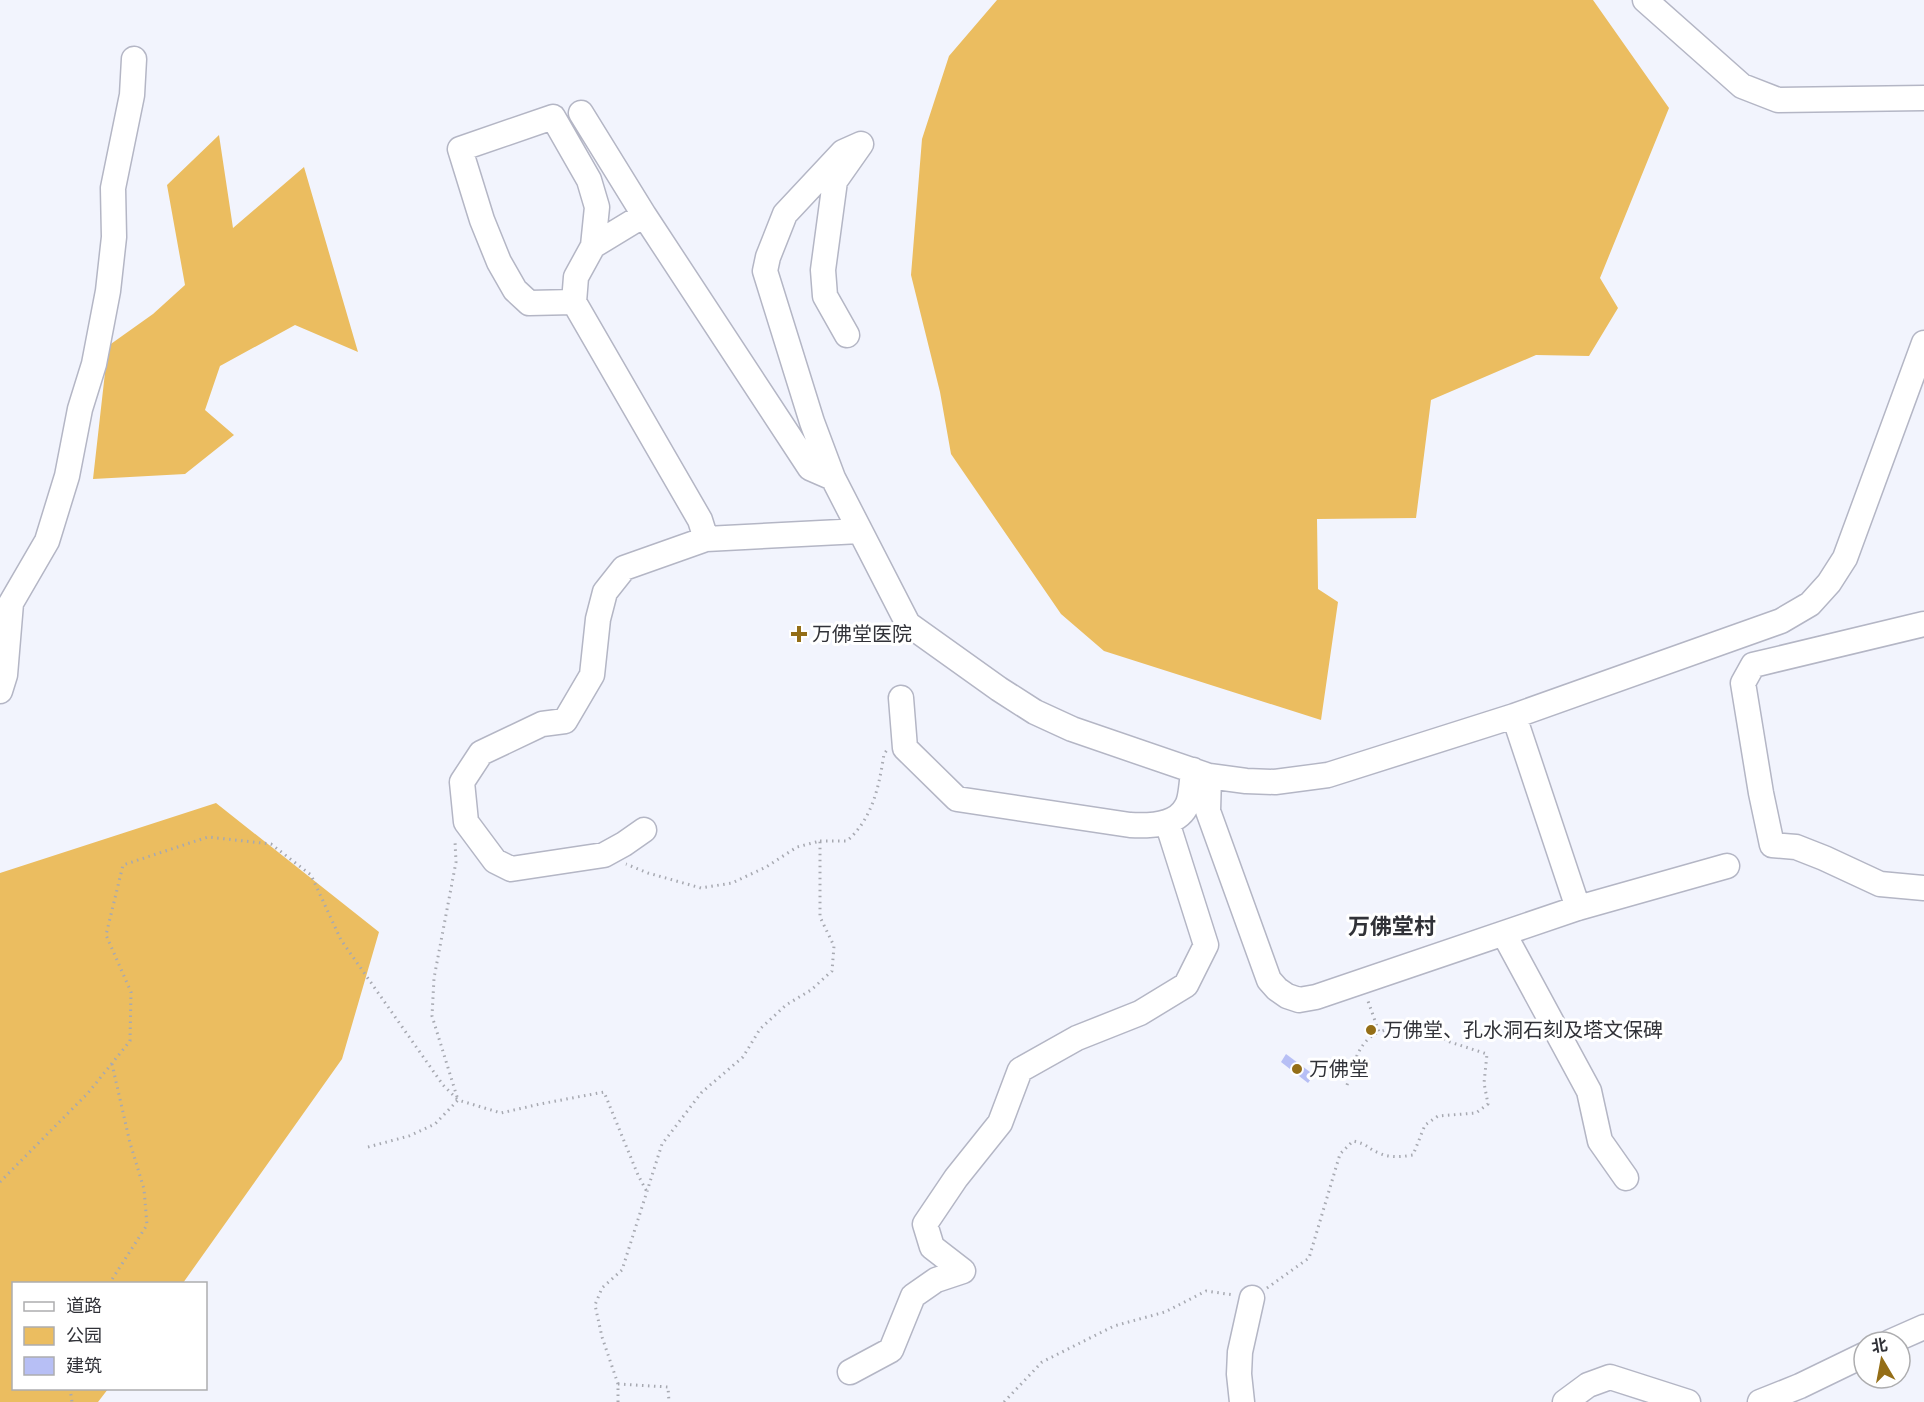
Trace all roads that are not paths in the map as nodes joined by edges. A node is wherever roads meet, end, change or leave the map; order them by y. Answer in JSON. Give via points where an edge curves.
{"nodes":[{"id":1,"x":1645,"y":0,"type":"edge"},
{"id":2,"x":134,"y":59,"type":"dead end"},
{"id":3,"x":1924,"y":98,"type":"edge"},
{"id":4,"x":581,"y":113,"type":"dead end"},
{"id":5,"x":644,"y":215,"type":"junction"},
{"id":6,"x":593,"y":246,"type":"junction"},
{"id":7,"x":574,"y":302,"type":"junction"},
{"id":8,"x":847,"y":335,"type":"dead end"},
{"id":9,"x":1924,"y":343,"type":"edge"},
{"id":10,"x":833,"y":478,"type":"junction"},
{"id":11,"x":860,"y":531,"type":"junction"},
{"id":12,"x":706,"y":539,"type":"junction"},
{"id":13,"x":1924,"y":624,"type":"edge"},
{"id":14,"x":0,"y":691,"type":"edge"},
{"id":15,"x":901,"y":698,"type":"dead end"},
{"id":16,"x":1514,"y":716,"type":"junction"},
{"id":17,"x":1201,"y":773,"type":"junction"},
{"id":18,"x":1167,"y":822,"type":"junction"},
{"id":19,"x":644,"y":830,"type":"dead end"},
{"id":20,"x":1727,"y":866,"type":"dead end"},
{"id":21,"x":1924,"y":888,"type":"edge"},
{"id":22,"x":1578,"y":908,"type":"junction"},
{"id":23,"x":1504,"y":934,"type":"junction"},
{"id":24,"x":1626,"y":1178,"type":"dead end"},
{"id":25,"x":1252,"y":1298,"type":"road end"},
{"id":26,"x":1852,"y":1361,"type":"edge"},
{"id":27,"x":850,"y":1372,"type":"dead end"},
{"id":28,"x":1242,"y":1402,"type":"edge"},
{"id":29,"x":1565,"y":1402,"type":"edge"},
{"id":30,"x":1688,"y":1402,"type":"edge"},
{"id":31,"x":1760,"y":1402,"type":"edge"}],
"edges":[{"from":1,"to":3,"type":"street","via":[[1742,86],[1778,100]]},
{"from":2,"to":14,"type":"street","via":[[132,95],[113,188],[114,237],[108,291],[93,364],[67,476],[47,541],[11,603]]},
{"from":4,"to":5,"type":"street"},
{"from":5,"to":6,"type":"street"},
{"from":5,"to":10,"type":"street","via":[[810,468]]},
{"from":6,"to":7,"type":"street","via":[[576,277]]},
{"from":6,"to":7,"type":"street","via":[[597,207],[589,180],[553,117],[460,149],[482,220],[515,290],[529,303]]},
{"from":7,"to":12,"type":"street","via":[[700,519]]},
{"from":8,"to":10,"type":"street","via":[[825,296],[823,270],[835,181],[861,144],[843,152],[785,214],[765,271]]},
{"from":9,"to":16,"type":"street","via":[[1845,558],[1810,604],[1781,621]]},
{"from":10,"to":11,"type":"street"},
{"from":11,"to":12,"type":"street"},
{"from":11,"to":17,"type":"street","via":[[908,624],[946,652],[999,689],[1072,729]]},
{"from":12,"to":19,"type":"street","via":[[624,568],[604,592],[592,675],[566,721],[542,724],[481,753],[462,782],[466,822],[495,861],[511,869],[604,855]]},
{"from":13,"to":21,"type":"street","via":[[1753,665],[1743,683],[1772,845],[1796,847],[1880,884]]},
{"from":15,"to":18,"type":"street","via":[[906,748],[957,799],[1130,825]]},
{"from":16,"to":17,"type":"street","via":[[1328,775],[1275,782]]},
{"from":16,"to":22,"type":"street"},
{"from":17,"to":18,"type":"street","via":[[1187,807]]},
{"from":17,"to":23,"type":"street","via":[[1208,811],[1269,980],[1287,996],[1299,1000],[1316,997]]},
{"from":18,"to":27,"type":"street","via":[[1206,945],[1186,985],[1140,1013],[1077,1038],[1020,1070],[1000,1123],[926,1224],[932,1247],[963,1271],[936,1280],[913,1296],[891,1350]]},
{"from":20,"to":22,"type":"street"},
{"from":22,"to":23,"type":"street"},
{"from":23,"to":24,"type":"street","via":[[1589,1091],[1600,1141]]},
{"from":25,"to":28,"type":"street","via":[[1240,1352]]},
{"from":26,"to":31,"type":"street"},
{"from":29,"to":30,"type":"street","via":[[1588,1385],[1610,1377]]}]}
